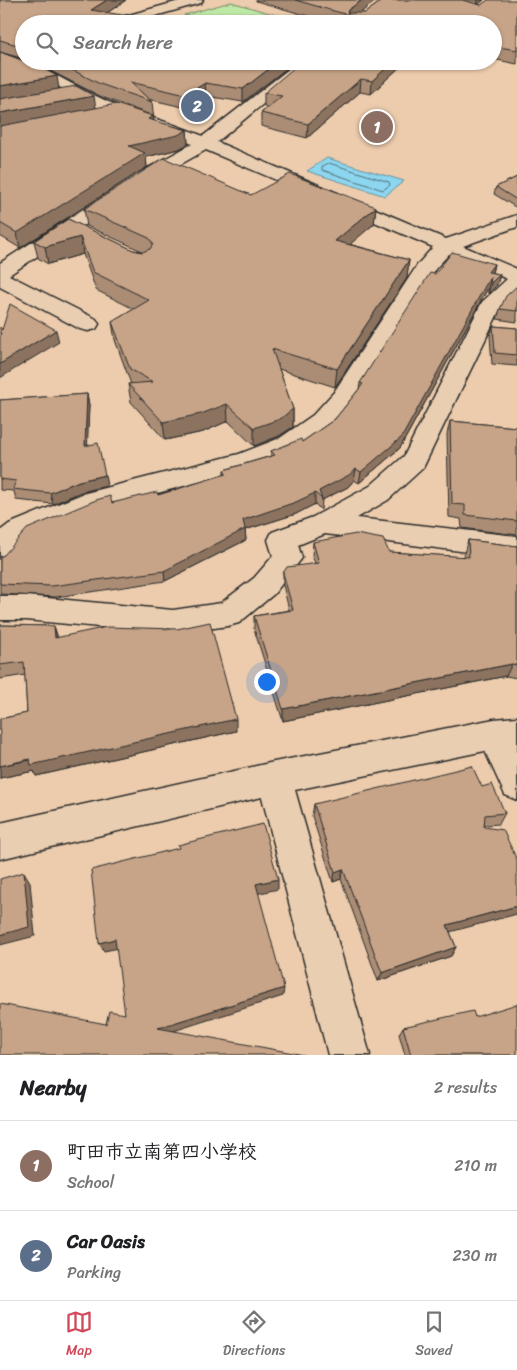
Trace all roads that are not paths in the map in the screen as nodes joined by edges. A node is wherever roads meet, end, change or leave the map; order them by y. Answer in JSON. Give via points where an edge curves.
{"nodes":[{"id":1,"x":196,"y":0,"type":"edge"},
{"id":2,"x":144,"y":15,"type":"edge"},
{"id":3,"x":15,"y":52,"type":"edge"},
{"id":4,"x":0,"y":56,"type":"edge"},
{"id":5,"x":15,"y":62,"type":"edge"},
{"id":6,"x":35,"y":70,"type":"edge"},
{"id":7,"x":297,"y":70,"type":"edge"},
{"id":8,"x":81,"y":92,"type":"junction"},
{"id":9,"x":54,"y":97,"type":"edge"},
{"id":10,"x":118,"y":111,"type":"junction"},
{"id":11,"x":88,"y":116,"type":"edge"},
{"id":12,"x":204,"y":144,"type":"junction"},
{"id":13,"x":517,"y":221,"type":"edge"},
{"id":14,"x":447,"y":245,"type":"junction"},
{"id":15,"x":1,"y":272,"type":"edge"},
{"id":16,"x":517,"y":276,"type":"edge"},
{"id":17,"x":517,"y":281,"type":"edge"},
{"id":18,"x":88,"y":324,"type":"dead end"},
{"id":19,"x":436,"y":421,"type":"junction"},
{"id":20,"x":463,"y":423,"type":"edge"},
{"id":21,"x":322,"y":524,"type":"junction"},
{"id":22,"x":3,"y":540,"type":"edge"},
{"id":23,"x":517,"y":547,"type":"edge"},
{"id":24,"x":0,"y":608,"type":"edge"},
{"id":25,"x":505,"y":733,"type":"edge"},
{"id":26,"x":274,"y":778,"type":"junction"},
{"id":27,"x":517,"y":783,"type":"edge"},
{"id":28,"x":0,"y":841,"type":"edge"},
{"id":29,"x":349,"y":1055,"type":"edge"}],
"edges":[{"from":1,"to":2,"type":"street"},
{"from":3,"to":4,"type":"street"},
{"from":4,"to":5,"type":"street"},
{"from":6,"to":8,"type":"street"},
{"from":7,"to":12,"type":"street"},
{"from":8,"to":9,"type":"street"},
{"from":8,"to":10,"type":"street"},
{"from":10,"to":11,"type":"street"},
{"from":10,"to":12,"type":"street"},
{"from":12,"to":14,"type":"street"},
{"from":12,"to":15,"type":"street","via":[[142,178],[78,230]]},
{"from":13,"to":14,"type":"street"},
{"from":14,"to":16,"type":"street"},
{"from":14,"to":22,"type":"street","via":[[428,264],[342,398],[322,421],[289,444],[246,461],[91,501]]},
{"from":15,"to":18,"type":"street"},
{"from":17,"to":19,"type":"street","via":[[493,302],[491,327]]},
{"from":19,"to":20,"type":"street"},
{"from":19,"to":21,"type":"street","via":[[414,462],[380,492]]},
{"from":21,"to":23,"type":"street"},
{"from":21,"to":24,"type":"street","via":[[282,540],[288,558],[264,586],[228,614],[173,622]]},
{"from":25,"to":26,"type":"street"},
{"from":25,"to":27,"type":"street"},
{"from":26,"to":28,"type":"street"},
{"from":26,"to":29,"type":"street"}]}
